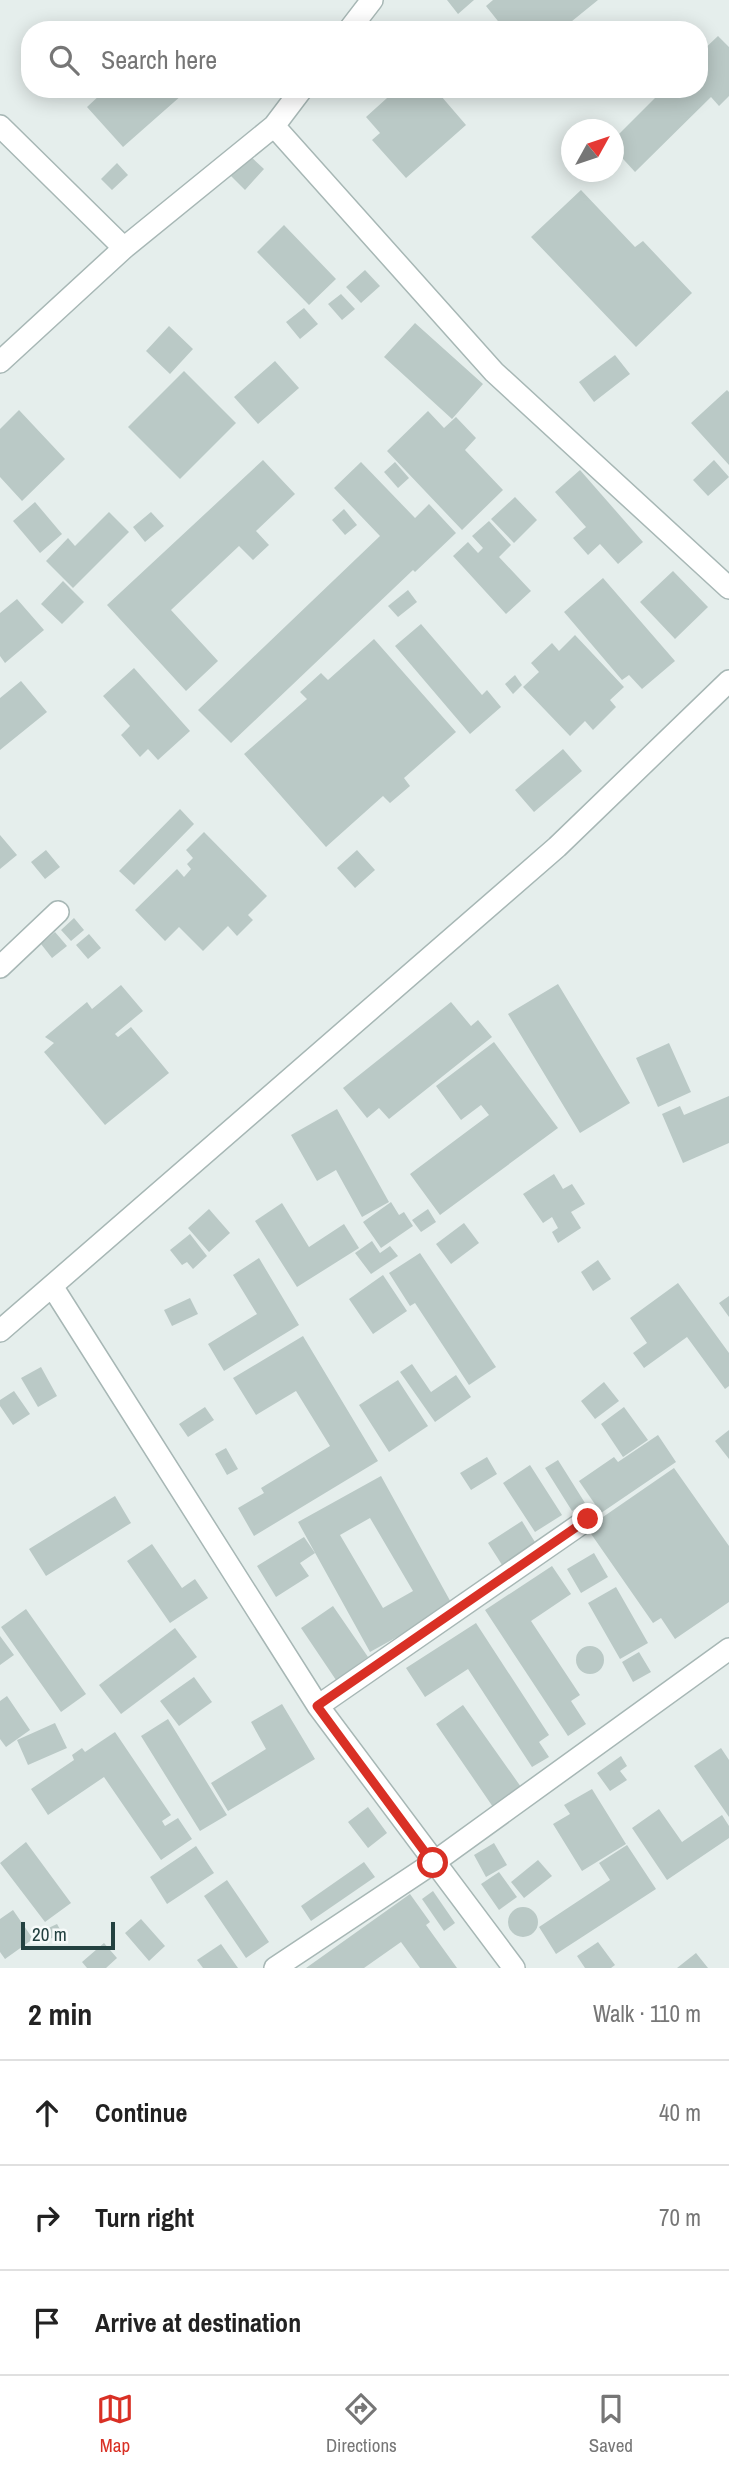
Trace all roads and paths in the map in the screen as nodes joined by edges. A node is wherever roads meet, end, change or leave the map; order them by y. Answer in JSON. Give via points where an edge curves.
{"nodes":[{"id":1,"x":372,"y":0,"type":"edge"},
{"id":2,"x":356,"y":21,"type":"edge"},
{"id":3,"x":295,"y":98,"type":"edge"},
{"id":4,"x":0,"y":126,"type":"edge"},
{"id":5,"x":274,"y":126,"type":"junction"},
{"id":6,"x":124,"y":248,"type":"junction"},
{"id":7,"x":0,"y":362,"type":"edge"},
{"id":8,"x":729,"y":588,"type":"edge"},
{"id":9,"x":729,"y":681,"type":"edge"},
{"id":10,"x":58,"y":912,"type":"dead end"},
{"id":11,"x":0,"y":967,"type":"edge"},
{"id":12,"x":52,"y":1286,"type":"junction"},
{"id":13,"x":0,"y":1331,"type":"edge"},
{"id":14,"x":588,"y":1519,"type":"dead end"},
{"id":15,"x":729,"y":1649,"type":"edge"},
{"id":16,"x":317,"y":1706,"type":"junction"},
{"id":17,"x":433,"y":1863,"type":"junction"},
{"id":18,"x":275,"y":1968,"type":"edge"},
{"id":19,"x":514,"y":1968,"type":"edge"}],
"edges":[{"from":1,"to":2,"type":"street"},
{"from":3,"to":5,"type":"street"},
{"from":4,"to":6,"type":"street"},
{"from":5,"to":6,"type":"street"},
{"from":5,"to":8,"type":"street","via":[[494,372]]},
{"from":6,"to":7,"type":"street"},
{"from":9,"to":12,"type":"street","via":[[557,847]]},
{"from":10,"to":11,"type":"street"},
{"from":12,"to":13,"type":"street"},
{"from":12,"to":16,"type":"street"},
{"from":14,"to":16,"type":"street"},
{"from":15,"to":17,"type":"street"},
{"from":16,"to":17,"type":"street"},
{"from":17,"to":18,"type":"street"},
{"from":17,"to":19,"type":"street"}]}
